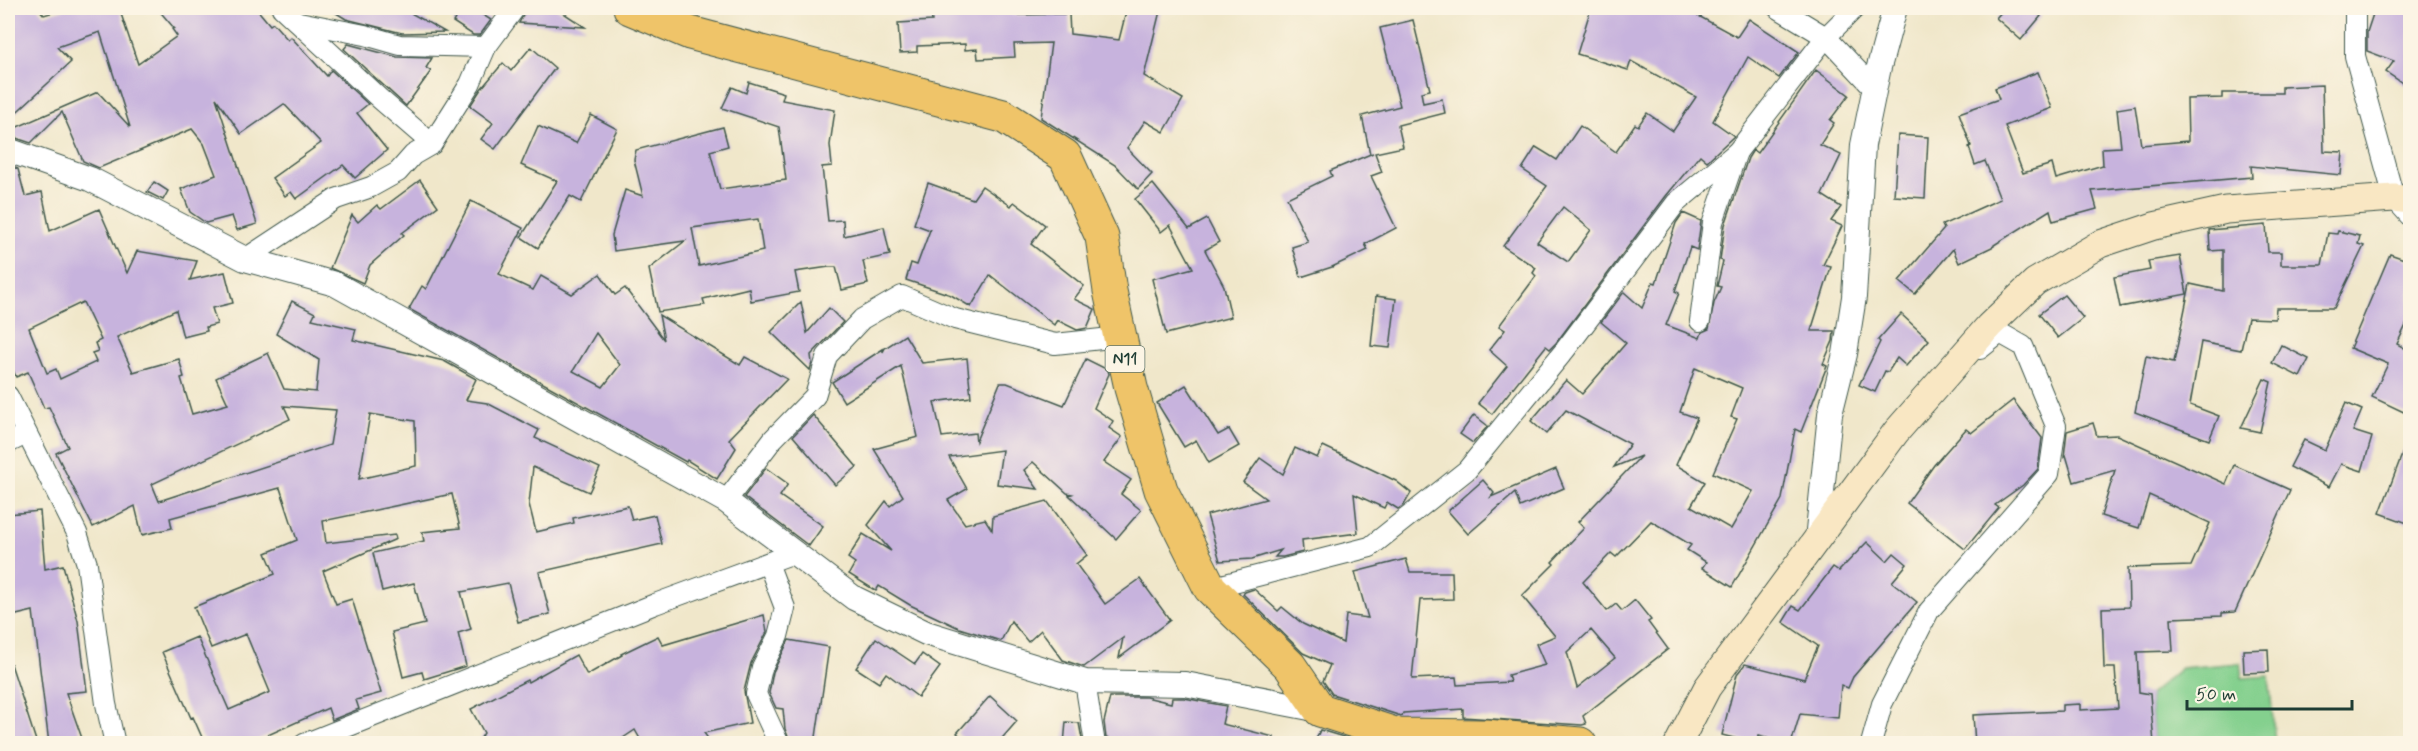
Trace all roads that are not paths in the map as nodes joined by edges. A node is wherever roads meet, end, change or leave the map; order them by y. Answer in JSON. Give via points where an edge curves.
{"nodes":[{"id":1,"x":282,"y":8,"type":"edge"},
{"id":2,"x":515,"y":8,"type":"edge"},
{"id":3,"x":630,"y":8,"type":"edge"},
{"id":4,"x":1778,"y":8,"type":"edge"},
{"id":5,"x":1855,"y":8,"type":"edge"},
{"id":6,"x":1895,"y":8,"type":"edge"},
{"id":7,"x":2355,"y":8,"type":"edge"},
{"id":8,"x":299,"y":22,"type":"junction"},
{"id":9,"x":1826,"y":37,"type":"junction"},
{"id":10,"x":486,"y":47,"type":"junction"},
{"id":11,"x":1875,"y":88,"type":"junction"},
{"id":12,"x":432,"y":144,"type":"junction"},
{"id":13,"x":8,"y":150,"type":"edge"},
{"id":14,"x":1737,"y":152,"type":"junction"},
{"id":15,"x":2405,"y":205,"type":"edge"},
{"id":16,"x":245,"y":259,"type":"junction"},
{"id":17,"x":1700,"y":321,"type":"dead end"},
{"id":18,"x":1120,"y":337,"type":"junction"},
{"id":19,"x":1954,"y":368,"type":"junction"},
{"id":20,"x":8,"y":396,"type":"edge"},
{"id":21,"x":26,"y":434,"type":"junction"},
{"id":22,"x":8,"y":444,"type":"edge"},
{"id":23,"x":726,"y":501,"type":"junction"},
{"id":24,"x":1817,"y":540,"type":"junction"},
{"id":25,"x":794,"y":553,"type":"junction"},
{"id":26,"x":768,"y":563,"type":"junction"},
{"id":27,"x":1210,"y":588,"type":"junction"},
{"id":28,"x":1085,"y":682,"type":"junction"},
{"id":29,"x":1320,"y":710,"type":"junction"},
{"id":30,"x":1570,"y":743,"type":"edge"},
{"id":31,"x":115,"y":744,"type":"edge"},
{"id":32,"x":304,"y":744,"type":"edge"},
{"id":33,"x":779,"y":744,"type":"edge"},
{"id":34,"x":1095,"y":744,"type":"edge"},
{"id":35,"x":1678,"y":744,"type":"edge"},
{"id":36,"x":1871,"y":744,"type":"edge"}],
"edges":[{"from":1,"to":8,"type":"street"},
{"from":2,"to":10,"type":"street"},
{"from":3,"to":18,"type":"highway","number":"N11","via":[[690,33],[1003,116],[1065,156],[1102,237]]},
{"from":4,"to":9,"type":"street"},
{"from":5,"to":9,"type":"street"},
{"from":6,"to":11,"type":"street"},
{"from":7,"to":15,"type":"street","via":[[2355,56]]},
{"from":8,"to":10,"type":"street","via":[[400,45]]},
{"from":8,"to":12,"type":"street"},
{"from":9,"to":11,"type":"street"},
{"from":9,"to":14,"type":"street"},
{"from":10,"to":12,"type":"street","via":[[470,84]]},
{"from":11,"to":24,"type":"street","via":[[1863,145],[1854,297],[1830,414]]},
{"from":12,"to":16,"type":"street","via":[[413,155],[398,172],[336,199]]},
{"from":13,"to":16,"type":"street","via":[[90,180]]},
{"from":14,"to":17,"type":"street","via":[[1713,222]]},
{"from":14,"to":27,"type":"street","via":[[1676,203],[1566,350],[1467,470],[1370,547]]},
{"from":15,"to":19,"type":"main road","via":[[2226,210],[2154,225],[2100,243],[2035,282],[1989,326]]},
{"from":16,"to":23,"type":"street","via":[[335,284]]},
{"from":18,"to":23,"type":"street","via":[[1055,344],[955,319],[902,296],[862,319],[827,356],[815,396],[773,439]]},
{"from":18,"to":27,"type":"highway","number":"N11","via":[[1161,490]]},
{"from":19,"to":24,"type":"main road","via":[[1896,432]]},
{"from":19,"to":36,"type":"street","via":[[2000,333],[2023,346],[2056,426],[2049,474],[1929,611],[1882,704]]},
{"from":20,"to":21,"type":"street"},
{"from":21,"to":22,"type":"street"},
{"from":21,"to":31,"type":"street","via":[[77,533],[87,564]]},
{"from":23,"to":25,"type":"street"},
{"from":24,"to":35,"type":"main road","via":[[1707,688]]},
{"from":25,"to":26,"type":"street"},
{"from":25,"to":28,"type":"street","via":[[854,598],[926,633]]},
{"from":26,"to":32,"type":"street"},
{"from":26,"to":33,"type":"street","via":[[784,608],[756,694]]},
{"from":27,"to":29,"type":"highway","number":"N11","via":[[1290,666]]},
{"from":28,"to":29,"type":"street","via":[[1185,684]]},
{"from":28,"to":34,"type":"street"},
{"from":29,"to":30,"type":"highway","via":[[1398,735],[1486,736]]}]}
